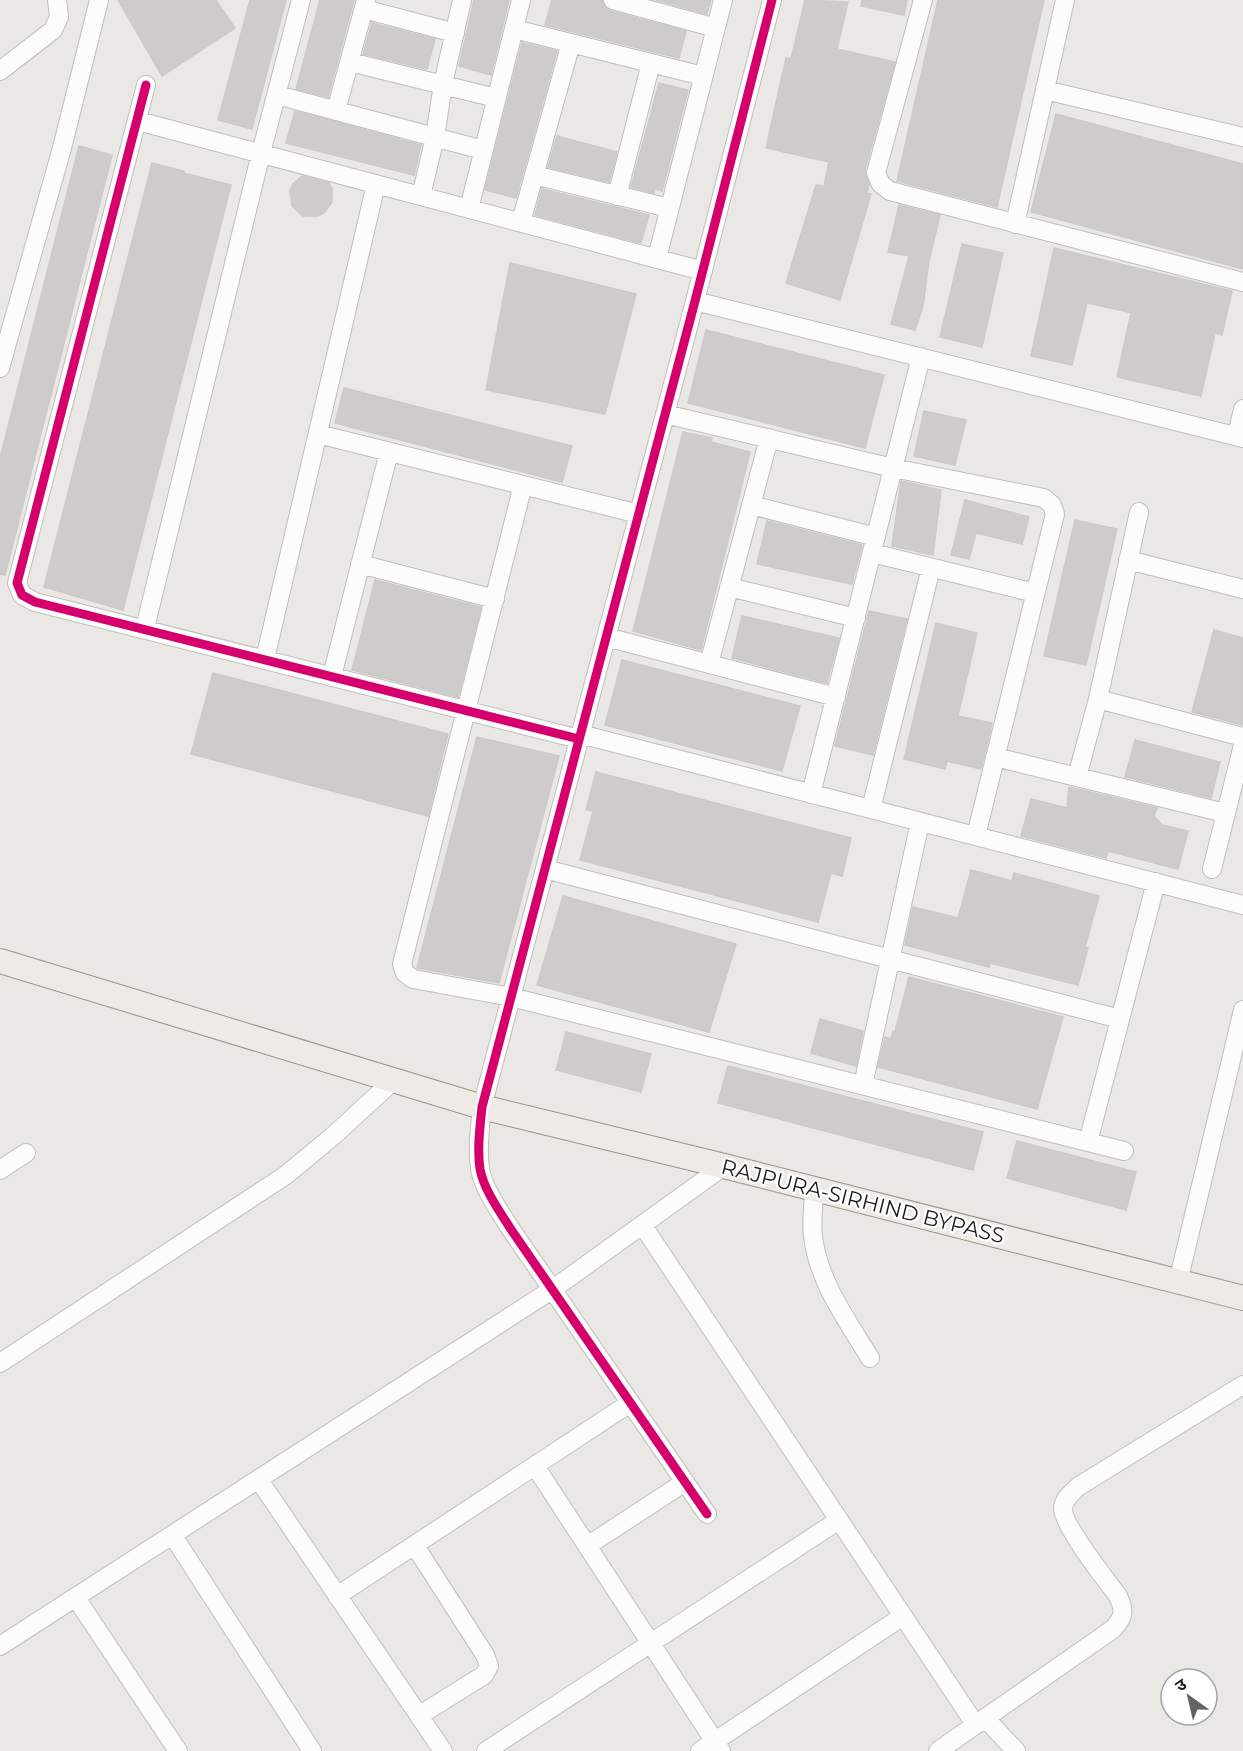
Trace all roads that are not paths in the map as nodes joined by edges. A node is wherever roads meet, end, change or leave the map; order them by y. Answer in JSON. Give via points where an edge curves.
{"nodes":[{"id":1,"x":57,"y":0,"type":"edge"},
{"id":2,"x":99,"y":0,"type":"edge"},
{"id":3,"x":301,"y":0,"type":"edge"},
{"id":4,"x":462,"y":0,"type":"edge"},
{"id":5,"x":521,"y":0,"type":"edge"},
{"id":6,"x":613,"y":0,"type":"edge"},
{"id":7,"x":723,"y":0,"type":"edge"},
{"id":8,"x":772,"y":0,"type":"edge"},
{"id":9,"x":923,"y":0,"type":"edge"},
{"id":10,"x":1065,"y":0,"type":"edge"},
{"id":11,"x":365,"y":4,"type":"edge"},
{"id":12,"x":664,"y":7,"type":"edge"},
{"id":13,"x":716,"y":28,"type":"junction"},
{"id":14,"x":514,"y":29,"type":"junction"},
{"id":15,"x":455,"y":33,"type":"junction"},
{"id":16,"x":571,"y":43,"type":"junction"},
{"id":17,"x":350,"y":62,"type":"junction"},
{"id":18,"x":651,"y":63,"type":"junction"},
{"id":19,"x":0,"y":71,"type":"edge"},
{"id":20,"x":703,"y":76,"type":"junction"},
{"id":21,"x":443,"y":84,"type":"junction"},
{"id":22,"x":146,"y":85,"type":"dead end"},
{"id":23,"x":1045,"y":90,"type":"junction"},
{"id":24,"x":277,"y":95,"type":"junction"},
{"id":25,"x":496,"y":98,"type":"junction"},
{"id":26,"x":336,"y":111,"type":"junction"},
{"id":27,"x":138,"y":121,"type":"junction"},
{"id":28,"x":435,"y":137,"type":"junction"},
{"id":29,"x":1243,"y":137,"type":"edge"},
{"id":30,"x":483,"y":150,"type":"junction"},
{"id":31,"x":261,"y":153,"type":"junction"},
{"id":32,"x":534,"y":176,"type":"junction"},
{"id":33,"x":376,"y":184,"type":"junction"},
{"id":34,"x":421,"y":196,"type":"junction"},
{"id":35,"x":617,"y":196,"type":"junction"},
{"id":36,"x":469,"y":208,"type":"junction"},
{"id":37,"x":669,"y":208,"type":"junction"},
{"id":38,"x":521,"y":222,"type":"junction"},
{"id":39,"x":1015,"y":224,"type":"junction"},
{"id":40,"x":657,"y":258,"type":"junction"},
{"id":41,"x":703,"y":271,"type":"junction"},
{"id":42,"x":1243,"y":282,"type":"edge"},
{"id":43,"x":695,"y":301,"type":"junction"},
{"id":44,"x":921,"y":357,"type":"junction"},
{"id":45,"x":0,"y":368,"type":"edge"},
{"id":46,"x":1243,"y":409,"type":"edge"},
{"id":47,"x":665,"y":414,"type":"junction"},
{"id":48,"x":318,"y":434,"type":"junction"},
{"id":49,"x":1240,"y":437,"type":"edge"},
{"id":50,"x":769,"y":438,"type":"junction"},
{"id":51,"x":388,"y":452,"type":"junction"},
{"id":52,"x":893,"y":468,"type":"junction"},
{"id":53,"x":523,"y":485,"type":"junction"},
{"id":54,"x":751,"y":505,"type":"junction"},
{"id":55,"x":1139,"y":512,"type":"dead end"},
{"id":56,"x":639,"y":514,"type":"junction"},
{"id":57,"x":874,"y":545,"type":"junction"},
{"id":58,"x":1128,"y":560,"type":"junction"},
{"id":59,"x":360,"y":564,"type":"junction"},
{"id":60,"x":931,"y":568,"type":"junction"},
{"id":61,"x":729,"y":587,"type":"junction"},
{"id":62,"x":1243,"y":589,"type":"edge"},
{"id":63,"x":1035,"y":593,"type":"junction"},
{"id":64,"x":495,"y":599,"type":"junction"},
{"id":65,"x":856,"y":618,"type":"junction"},
{"id":66,"x":145,"y":628,"type":"junction"},
{"id":67,"x":606,"y":637,"type":"junction"},
{"id":68,"x":266,"y":659,"type":"junction"},
{"id":69,"x":709,"y":664,"type":"junction"},
{"id":70,"x":332,"y":676,"type":"junction"},
{"id":71,"x":836,"y":697,"type":"junction"},
{"id":72,"x":1098,"y":699,"type":"junction"},
{"id":73,"x":467,"y":710,"type":"junction"},
{"id":74,"x":580,"y":736,"type":"junction"},
{"id":75,"x":1243,"y":737,"type":"edge"},
{"id":76,"x":1243,"y":746,"type":"edge"},
{"id":77,"x":995,"y":756,"type":"junction"},
{"id":78,"x":1077,"y":777,"type":"junction"},
{"id":79,"x":812,"y":794,"type":"junction"},
{"id":80,"x":871,"y":809,"type":"junction"},
{"id":81,"x":1225,"y":813,"type":"junction"},
{"id":82,"x":920,"y":822,"type":"junction"},
{"id":83,"x":976,"y":836,"type":"junction"},
{"id":84,"x":545,"y":869,"type":"junction"},
{"id":85,"x":1212,"y":869,"type":"dead end"},
{"id":86,"x":1156,"y":882,"type":"junction"},
{"id":87,"x":1243,"y":905,"type":"edge"},
{"id":88,"x":890,"y":959,"type":"junction"},
{"id":89,"x":0,"y":961,"type":"edge"},
{"id":90,"x":511,"y":997,"type":"junction"},
{"id":91,"x":1243,"y":1010,"type":"edge"},
{"id":92,"x":1120,"y":1019,"type":"junction"},
{"id":93,"x":394,"y":1080,"type":"junction"},
{"id":94,"x":863,"y":1085,"type":"junction"},
{"id":95,"x":482,"y":1107,"type":"junction"},
{"id":96,"x":1088,"y":1142,"type":"junction"},
{"id":97,"x":1124,"y":1150,"type":"dead end"},
{"id":98,"x":26,"y":1154,"type":"dead end"},
{"id":99,"x":724,"y":1166,"type":"junction"},
{"id":100,"x":0,"y":1170,"type":"edge"},
{"id":101,"x":814,"y":1189,"type":"junction"},
{"id":102,"x":643,"y":1226,"type":"junction"},
{"id":103,"x":1178,"y":1282,"type":"junction"},
{"id":104,"x":553,"y":1290,"type":"junction"},
{"id":105,"x":1243,"y":1298,"type":"edge"},
{"id":106,"x":870,"y":1358,"type":"dead end"},
{"id":107,"x":0,"y":1363,"type":"edge"},
{"id":108,"x":1243,"y":1385,"type":"edge"},
{"id":109,"x":630,"y":1403,"type":"junction"},
{"id":110,"x":535,"y":1466,"type":"junction"},
{"id":111,"x":259,"y":1480,"type":"junction"},
{"id":112,"x":685,"y":1482,"type":"junction"},
{"id":113,"x":707,"y":1514,"type":"dead end"},
{"id":114,"x":839,"y":1520,"type":"junction"},
{"id":115,"x":173,"y":1536,"type":"junction"},
{"id":116,"x":415,"y":1546,"type":"junction"},
{"id":117,"x":587,"y":1546,"type":"junction"},
{"id":118,"x":338,"y":1596,"type":"junction"},
{"id":119,"x":76,"y":1598,"type":"junction"},
{"id":120,"x":903,"y":1616,"type":"junction"},
{"id":121,"x":650,"y":1644,"type":"junction"},
{"id":122,"x":0,"y":1646,"type":"edge"},
{"id":123,"x":420,"y":1715,"type":"junction"},
{"id":124,"x":980,"y":1721,"type":"junction"},
{"id":125,"x":712,"y":1748,"type":"edge"},
{"id":126,"x":178,"y":1751,"type":"edge"},
{"id":127,"x":312,"y":1751,"type":"edge"},
{"id":128,"x":443,"y":1751,"type":"edge"},
{"id":129,"x":486,"y":1751,"type":"edge"},
{"id":130,"x":938,"y":1751,"type":"edge"},
{"id":131,"x":1016,"y":1751,"type":"edge"}],
"edges":[{"from":1,"to":19,"type":"street","via":[[58,17],[53,30]]},
{"from":2,"to":45,"type":"street"},
{"from":3,"to":24,"type":"street"},
{"from":4,"to":15,"type":"street"},
{"from":5,"to":14,"type":"street"},
{"from":6,"to":12,"type":"street"},
{"from":7,"to":13,"type":"street"},
{"from":8,"to":41,"type":"street"},
{"from":9,"to":39,"type":"street","via":[[876,173],[881,184],[890,190]]},
{"from":10,"to":23,"type":"street"},
{"from":11,"to":15,"type":"street"},
{"from":11,"to":17,"type":"street"},
{"from":12,"to":13,"type":"street"},
{"from":13,"to":20,"type":"street"},
{"from":14,"to":16,"type":"street"},
{"from":14,"to":25,"type":"street"},
{"from":15,"to":21,"type":"street"},
{"from":16,"to":18,"type":"street"},
{"from":16,"to":32,"type":"street"},
{"from":17,"to":21,"type":"street"},
{"from":17,"to":26,"type":"street"},
{"from":18,"to":20,"type":"street"},
{"from":18,"to":35,"type":"street"},
{"from":20,"to":37,"type":"street"},
{"from":21,"to":25,"type":"street"},
{"from":21,"to":28,"type":"street"},
{"from":22,"to":27,"type":"street"},
{"from":23,"to":29,"type":"street"},
{"from":23,"to":39,"type":"street"},
{"from":24,"to":26,"type":"street"},
{"from":24,"to":31,"type":"street"},
{"from":25,"to":30,"type":"street"},
{"from":26,"to":28,"type":"street"},
{"from":27,"to":31,"type":"street"},
{"from":27,"to":66,"type":"street","via":[[17,583],[22,595],[35,602]]},
{"from":28,"to":30,"type":"street"},
{"from":28,"to":34,"type":"street"},
{"from":30,"to":36,"type":"street"},
{"from":31,"to":33,"type":"street"},
{"from":31,"to":66,"type":"street"},
{"from":32,"to":35,"type":"street"},
{"from":32,"to":38,"type":"street"},
{"from":33,"to":34,"type":"street"},
{"from":33,"to":48,"type":"street"},
{"from":34,"to":36,"type":"street"},
{"from":35,"to":37,"type":"street"},
{"from":36,"to":38,"type":"street"},
{"from":37,"to":40,"type":"street"},
{"from":38,"to":40,"type":"street"},
{"from":39,"to":42,"type":"street"},
{"from":40,"to":41,"type":"street"},
{"from":41,"to":43,"type":"street"},
{"from":43,"to":44,"type":"street"},
{"from":43,"to":47,"type":"street"},
{"from":44,"to":49,"type":"street"},
{"from":44,"to":52,"type":"street"},
{"from":46,"to":49,"type":"street"},
{"from":47,"to":50,"type":"street"},
{"from":47,"to":56,"type":"street"},
{"from":48,"to":51,"type":"street"},
{"from":48,"to":68,"type":"street"},
{"from":50,"to":52,"type":"street"},
{"from":50,"to":54,"type":"street"},
{"from":51,"to":53,"type":"street"},
{"from":51,"to":59,"type":"street"},
{"from":52,"to":57,"type":"street"},
{"from":52,"to":63,"type":"street","via":[[1044,498],[1052,505],[1055,514]]},
{"from":53,"to":56,"type":"street"},
{"from":53,"to":64,"type":"street"},
{"from":54,"to":57,"type":"street"},
{"from":54,"to":61,"type":"street"},
{"from":55,"to":58,"type":"street"},
{"from":56,"to":67,"type":"street"},
{"from":57,"to":60,"type":"street"},
{"from":57,"to":65,"type":"street"},
{"from":58,"to":62,"type":"street"},
{"from":58,"to":72,"type":"street"},
{"from":59,"to":64,"type":"street"},
{"from":59,"to":70,"type":"street"},
{"from":60,"to":63,"type":"street"},
{"from":60,"to":80,"type":"street"},
{"from":61,"to":65,"type":"street"},
{"from":61,"to":69,"type":"street"},
{"from":63,"to":77,"type":"street"},
{"from":64,"to":73,"type":"street"},
{"from":65,"to":71,"type":"street"},
{"from":66,"to":68,"type":"street"},
{"from":67,"to":69,"type":"street"},
{"from":67,"to":74,"type":"street"},
{"from":68,"to":70,"type":"street"},
{"from":69,"to":71,"type":"street"},
{"from":70,"to":73,"type":"street"},
{"from":71,"to":79,"type":"street"},
{"from":72,"to":75,"type":"street"},
{"from":72,"to":78,"type":"street"},
{"from":73,"to":74,"type":"street"},
{"from":73,"to":90,"type":"street","via":[[402,964],[405,974],[413,979]]},
{"from":74,"to":79,"type":"street"},
{"from":74,"to":84,"type":"street"},
{"from":76,"to":81,"type":"street"},
{"from":77,"to":78,"type":"street"},
{"from":77,"to":83,"type":"street"},
{"from":78,"to":81,"type":"street"},
{"from":79,"to":80,"type":"street"},
{"from":80,"to":82,"type":"street"},
{"from":81,"to":85,"type":"street"},
{"from":82,"to":83,"type":"street"},
{"from":82,"to":88,"type":"street"},
{"from":83,"to":86,"type":"street"},
{"from":84,"to":88,"type":"street"},
{"from":84,"to":90,"type":"street"},
{"from":86,"to":87,"type":"street"},
{"from":86,"to":92,"type":"street"},
{"from":88,"to":92,"type":"street"},
{"from":88,"to":94,"type":"street"},
{"from":89,"to":93,"type":"main road","name":"RAJPURA-SIRHIND BYPASS"},
{"from":90,"to":94,"type":"street"},
{"from":90,"to":95,"type":"street"},
{"from":91,"to":103,"type":"street"},
{"from":92,"to":96,"type":"street"},
{"from":93,"to":95,"type":"main road","name":"RAJPURA-SIRHIND BYPASS"},
{"from":93,"to":107,"type":"street","via":[[286,1175]]},
{"from":94,"to":96,"type":"street"},
{"from":95,"to":99,"type":"main road","name":"RAJPURA-SIRHIND BYPASS"},
{"from":95,"to":104,"type":"street","via":[[480,1170],[492,1198]]},
{"from":96,"to":97,"type":"street"},
{"from":98,"to":100,"type":"street"},
{"from":99,"to":101,"type":"main road","name":"RAJPURA-SIRHIND BYPASS"},
{"from":99,"to":102,"type":"street"},
{"from":101,"to":103,"type":"main road","name":"RAJPURA-SIRHIND BYPASS"},
{"from":101,"to":106,"type":"street","via":[[817,1260],[826,1284]]},
{"from":102,"to":104,"type":"street"},
{"from":102,"to":114,"type":"street"},
{"from":103,"to":105,"type":"main road","name":"RAJPURA-SIRHIND BYPASS"},
{"from":104,"to":109,"type":"street"},
{"from":104,"to":111,"type":"street"},
{"from":108,"to":124,"type":"street","via":[[1079,1486],[1066,1498],[1063,1510],[1068,1525],[1118,1596],[1124,1609],[1122,1619]]},
{"from":109,"to":110,"type":"street"},
{"from":109,"to":112,"type":"street"},
{"from":110,"to":116,"type":"street"},
{"from":110,"to":117,"type":"street"},
{"from":111,"to":115,"type":"street"},
{"from":111,"to":118,"type":"street"},
{"from":112,"to":113,"type":"street"},
{"from":112,"to":117,"type":"street"},
{"from":114,"to":120,"type":"street"},
{"from":114,"to":121,"type":"street"},
{"from":115,"to":119,"type":"street"},
{"from":115,"to":127,"type":"street"},
{"from":116,"to":118,"type":"street"},
{"from":116,"to":123,"type":"street","via":[[489,1666],[484,1675]]},
{"from":117,"to":121,"type":"street"},
{"from":118,"to":123,"type":"street"},
{"from":119,"to":122,"type":"street"},
{"from":119,"to":126,"type":"street"},
{"from":120,"to":124,"type":"street"},
{"from":120,"to":125,"type":"street"},
{"from":121,"to":125,"type":"street"},
{"from":121,"to":129,"type":"street"},
{"from":123,"to":128,"type":"street"},
{"from":124,"to":130,"type":"street"},
{"from":124,"to":131,"type":"street"}]}
